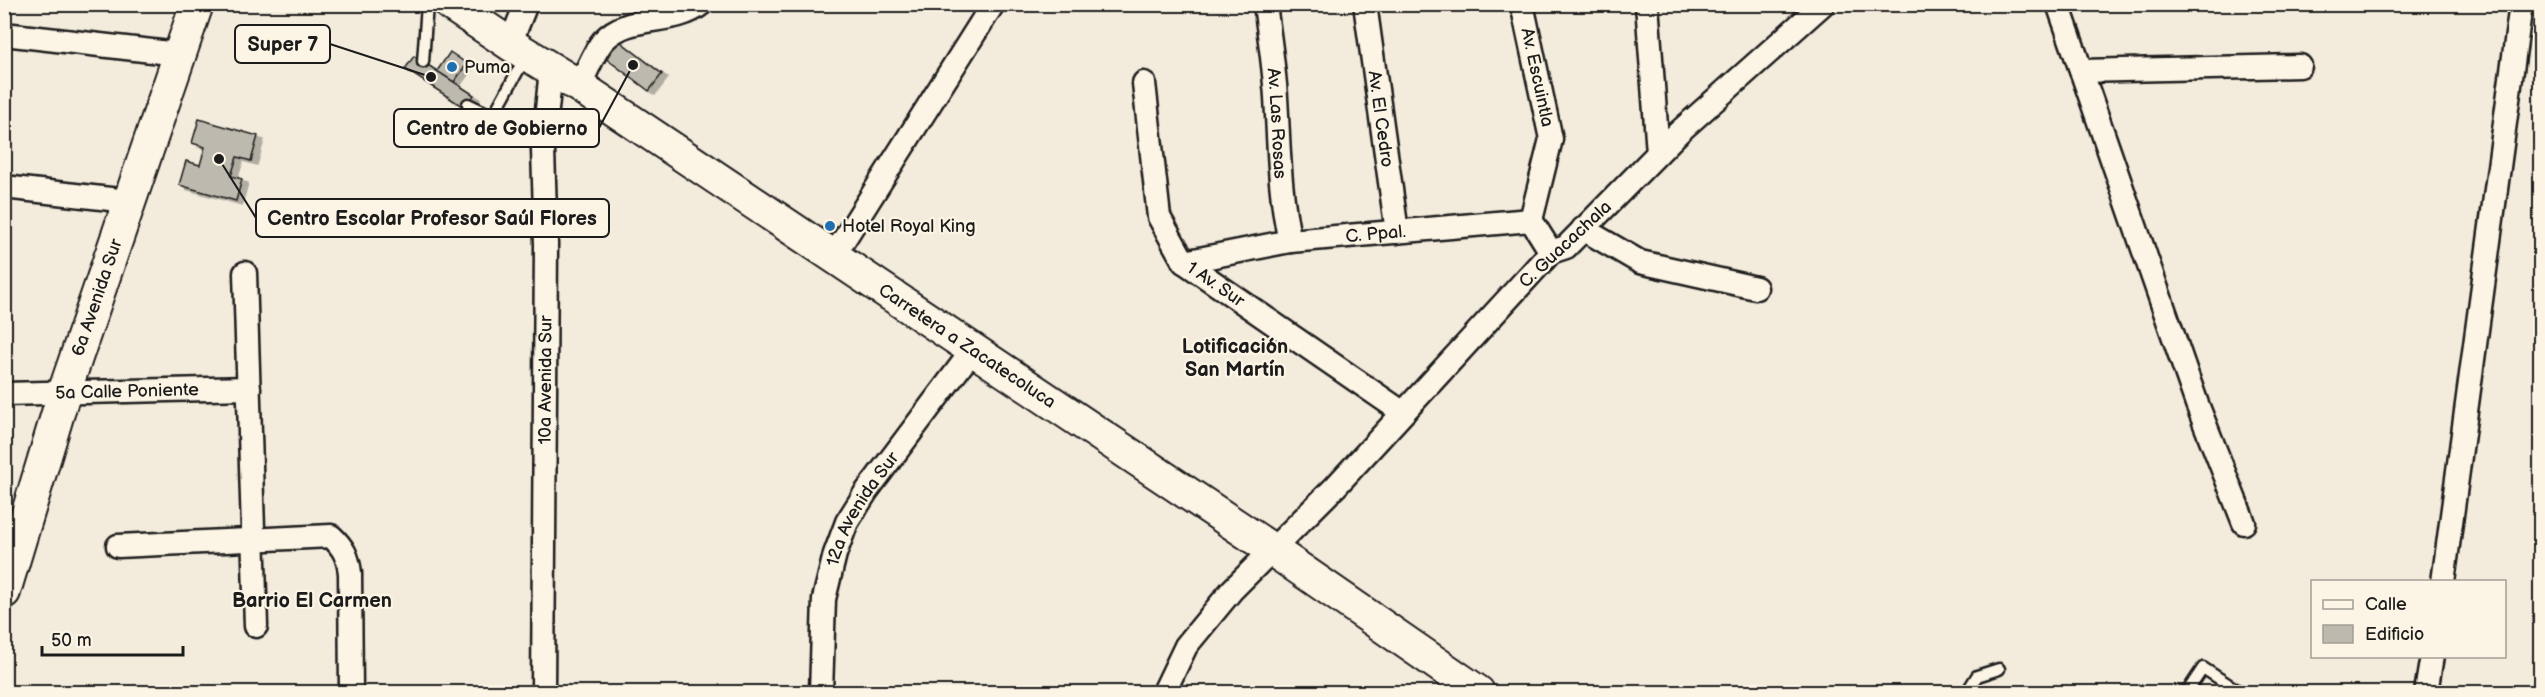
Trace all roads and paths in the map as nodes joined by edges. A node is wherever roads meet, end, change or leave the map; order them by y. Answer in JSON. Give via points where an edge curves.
{"nodes":[{"id":1,"x":196,"y":4,"type":"edge"},
{"id":2,"x":427,"y":4,"type":"edge"},
{"id":3,"x":450,"y":4,"type":"edge"},
{"id":4,"x":526,"y":4,"type":"edge"},
{"id":5,"x":701,"y":4,"type":"edge"},
{"id":6,"x":993,"y":4,"type":"edge"},
{"id":7,"x":1265,"y":4,"type":"edge"},
{"id":8,"x":1365,"y":4,"type":"edge"},
{"id":9,"x":1522,"y":4,"type":"edge"},
{"id":10,"x":1647,"y":4,"type":"edge"},
{"id":11,"x":1823,"y":4,"type":"edge"},
{"id":12,"x":2058,"y":4,"type":"edge"},
{"id":13,"x":2521,"y":4,"type":"edge"},
{"id":14,"x":4,"y":34,"type":"edge"},
{"id":15,"x":178,"y":54,"type":"junction"},
{"id":16,"x":529,"y":56,"type":"junction"},
{"id":17,"x":423,"y":62,"type":"dead end"},
{"id":18,"x":2300,"y":66,"type":"dead end"},
{"id":19,"x":2081,"y":71,"type":"junction"},
{"id":20,"x":1144,"y":83,"type":"dead end"},
{"id":21,"x":579,"y":86,"type":"junction"},
{"id":22,"x":468,"y":104,"type":"dead end"},
{"id":23,"x":493,"y":116,"type":"junction"},
{"id":24,"x":545,"y":131,"type":"junction"},
{"id":25,"x":1658,"y":153,"type":"junction"},
{"id":26,"x":4,"y":187,"type":"edge"},
{"id":27,"x":128,"y":201,"type":"junction"},
{"id":28,"x":1531,"y":220,"type":"junction"},
{"id":29,"x":1583,"y":229,"type":"junction"},
{"id":30,"x":1397,"y":232,"type":"junction"},
{"id":31,"x":1290,"y":241,"type":"junction"},
{"id":32,"x":1551,"y":252,"type":"junction"},
{"id":33,"x":833,"y":257,"type":"junction"},
{"id":34,"x":1184,"y":262,"type":"junction"},
{"id":35,"x":245,"y":273,"type":"dead end"},
{"id":36,"x":1756,"y":288,"type":"dead end"},
{"id":37,"x":972,"y":351,"type":"junction"},
{"id":38,"x":249,"y":388,"type":"junction"},
{"id":39,"x":64,"y":393,"type":"junction"},
{"id":40,"x":4,"y":394,"type":"edge"},
{"id":41,"x":1402,"y":412,"type":"junction"},
{"id":42,"x":2244,"y":523,"type":"dead end"},
{"id":43,"x":254,"y":541,"type":"junction"},
{"id":44,"x":118,"y":546,"type":"dead end"},
{"id":45,"x":1271,"y":549,"type":"junction"},
{"id":46,"x":2444,"y":580,"type":"edge"},
{"id":47,"x":4,"y":592,"type":"edge"},
{"id":48,"x":256,"y":626,"type":"dead end"},
{"id":49,"x":2432,"y":658,"type":"edge"},
{"id":50,"x":1999,"y":669,"type":"dead end"},
{"id":51,"x":351,"y":693,"type":"edge"},
{"id":52,"x":543,"y":693,"type":"edge"},
{"id":53,"x":821,"y":693,"type":"edge"},
{"id":54,"x":1164,"y":693,"type":"edge"},
{"id":55,"x":1478,"y":693,"type":"edge"},
{"id":56,"x":1967,"y":693,"type":"edge"},
{"id":57,"x":2187,"y":693,"type":"edge"},
{"id":58,"x":2240,"y":693,"type":"edge"},
{"id":59,"x":2426,"y":693,"type":"edge"}],
"edges":[{"from":1,"to":15,"type":"main road","name":"6a Avenida Sur"},
{"from":2,"to":17,"type":"lane"},
{"from":3,"to":16,"type":"main road","name":"Carretera a Zacatecoluca"},
{"from":4,"to":16,"type":"street","name":"10a Avenida Sur"},
{"from":5,"to":21,"type":"street","via":[[684,14],[620,27],[603,41]]},
{"from":6,"to":33,"type":"street"},
{"from":7,"to":31,"type":"street","name":"Av. Las Rosas","via":[[1276,97],[1279,167]]},
{"from":8,"to":30,"type":"street","name":"Av. El Cedro"},
{"from":9,"to":28,"type":"street","name":"Av. Escuintla","via":[[1551,139]]},
{"from":10,"to":25,"type":"street"},
{"from":11,"to":25,"type":"street","name":"C. Guacachala"},
{"from":12,"to":19,"type":"street"},
{"from":13,"to":46,"type":"street"},
{"from":14,"to":15,"type":"street"},
{"from":15,"to":27,"type":"main road","name":"6a Avenida Sur"},
{"from":16,"to":21,"type":"main road","name":"Carretera a Zacatecoluca"},
{"from":16,"to":23,"type":"lane"},
{"from":16,"to":24,"type":"street","name":"10a Avenida Sur"},
{"from":18,"to":19,"type":"street"},
{"from":19,"to":42,"type":"street","via":[[2197,404]]},
{"from":20,"to":34,"type":"street","name":"1 Av. Sur","via":[[1159,218]]},
{"from":21,"to":33,"type":"main road","name":"Carretera a Zacatecoluca"},
{"from":22,"to":23,"type":"lane"},
{"from":23,"to":24,"type":"lane"},
{"from":24,"to":52,"type":"street","name":"10a Avenida Sur"},
{"from":25,"to":29,"type":"street","name":"C. Guacachala"},
{"from":26,"to":27,"type":"street"},
{"from":27,"to":39,"type":"main road","name":"6a Avenida Sur"},
{"from":28,"to":30,"type":"street","name":"C. Ppal."},
{"from":28,"to":32,"type":"street"},
{"from":29,"to":32,"type":"street","name":"C. Guacachala","via":[[1566,248]]},
{"from":29,"to":36,"type":"street","via":[[1640,262]]},
{"from":30,"to":31,"type":"street","name":"C. Ppal."},
{"from":31,"to":34,"type":"street","name":"C. Ppal."},
{"from":32,"to":41,"type":"street","name":"C. Guacachala"},
{"from":33,"to":37,"type":"main road","name":"Carretera a Zacatecoluca"},
{"from":34,"to":41,"type":"street","name":"1 Av. Sur"},
{"from":35,"to":38,"type":"street"},
{"from":37,"to":45,"type":"main road","name":"Carretera a Zacatecoluca"},
{"from":37,"to":53,"type":"street","name":"12a Avenida Sur","via":[[847,522],[824,599]]},
{"from":38,"to":39,"type":"street","name":"5a Calle Poniente"},
{"from":38,"to":43,"type":"street"},
{"from":39,"to":40,"type":"street","name":"5a Calle Poniente"},
{"from":39,"to":47,"type":"main road","name":"6a Avenida Sur"},
{"from":41,"to":45,"type":"street","name":"C. Guacachala","via":[[1336,486]]},
{"from":43,"to":44,"type":"street"},
{"from":43,"to":48,"type":"street"},
{"from":43,"to":51,"type":"street","via":[[331,536],[342,546],[350,573]]},
{"from":45,"to":54,"type":"street","name":"C. Guacachala","via":[[1186,646]]},
{"from":45,"to":55,"type":"main road","name":"Carretera a Zacatecoluca"},
{"from":49,"to":59,"type":"street"},
{"from":50,"to":56,"type":"lane","via":[[1977,676]]},
{"from":57,"to":58,"type":"lane","via":[[2203,668]]}]}
